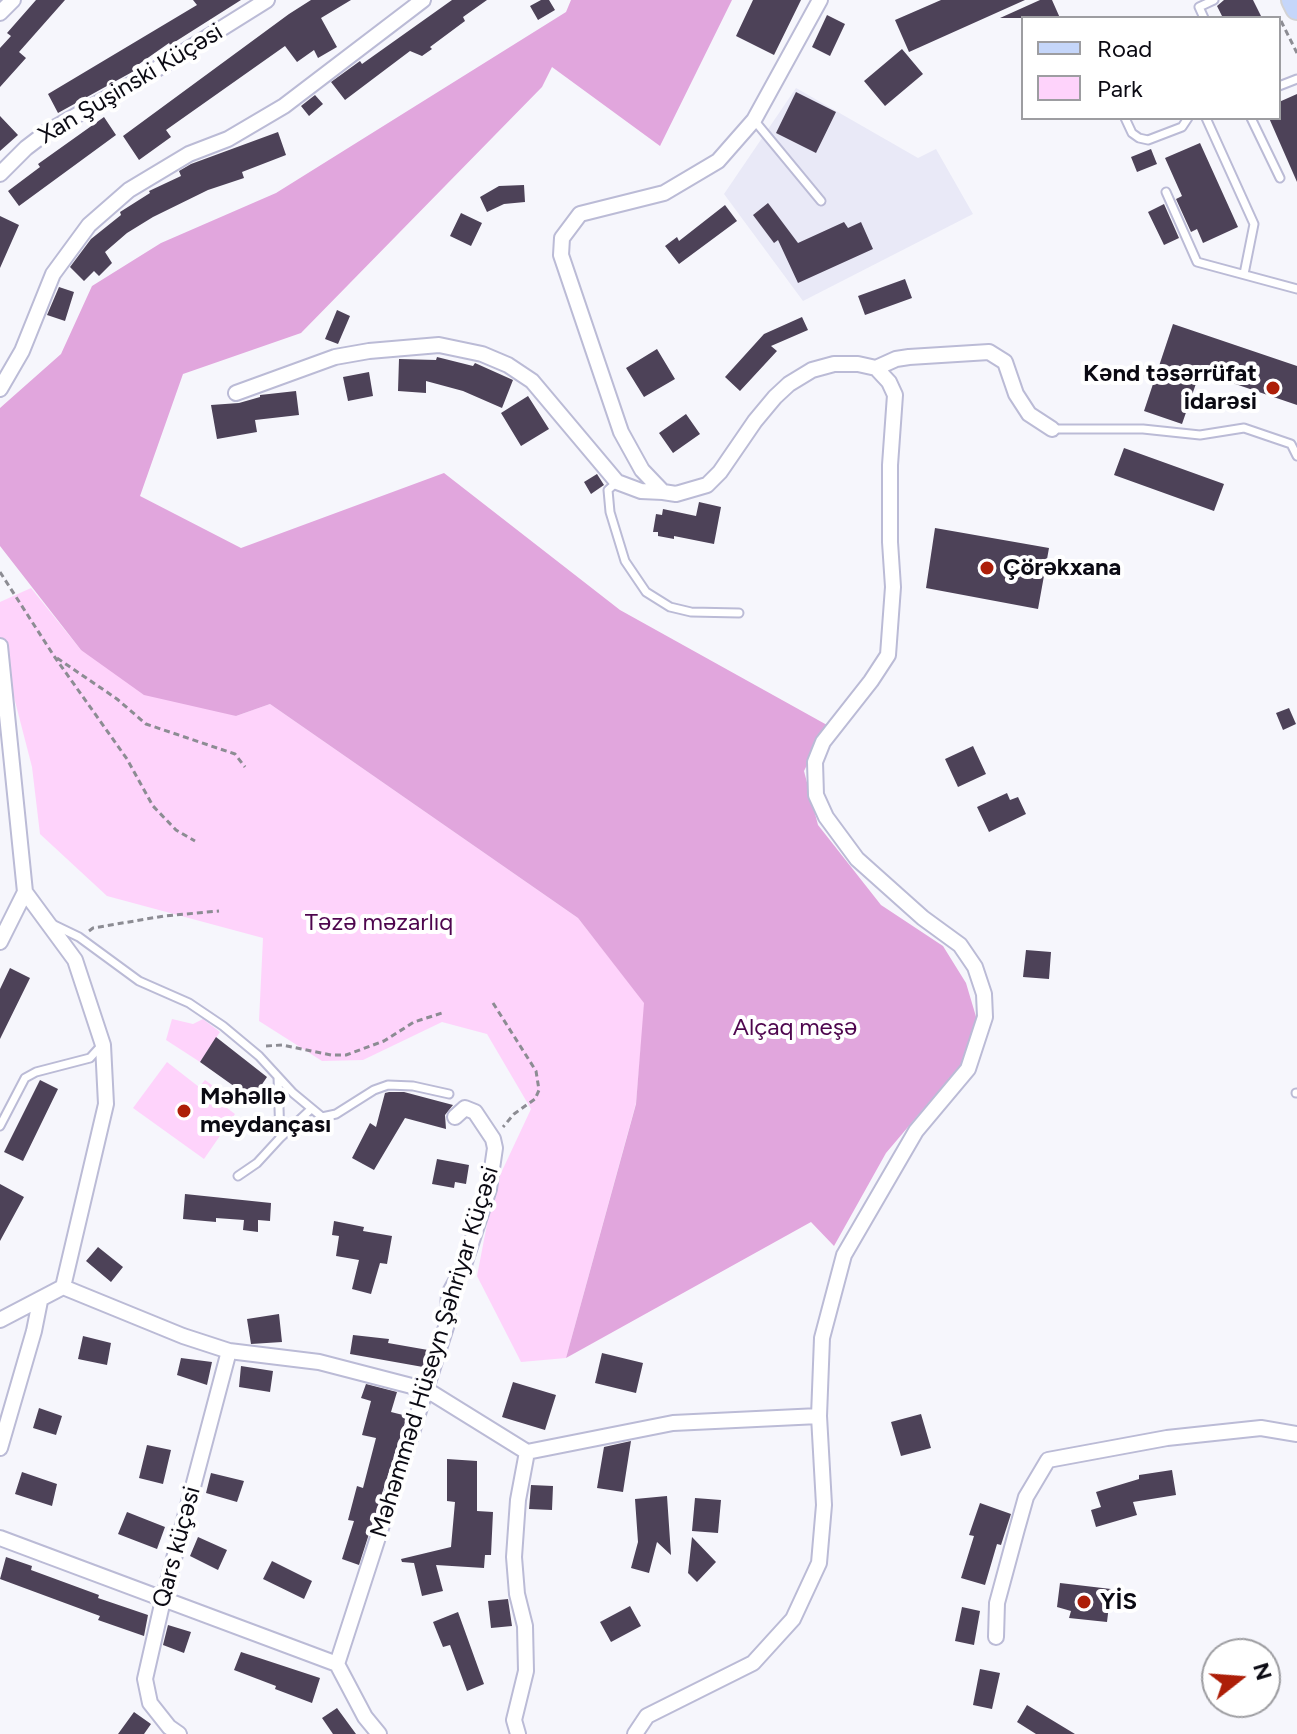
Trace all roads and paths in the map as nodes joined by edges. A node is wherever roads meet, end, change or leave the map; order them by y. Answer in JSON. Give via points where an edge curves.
{"nodes":[{"id":1,"x":13,"y":0,"type":"edge"},
{"id":2,"x":267,"y":0,"type":"edge"},
{"id":3,"x":423,"y":0,"type":"edge"},
{"id":4,"x":820,"y":0,"type":"edge"},
{"id":5,"x":1214,"y":0,"type":"edge"},
{"id":6,"x":1289,"y":7,"type":"edge"},
{"id":7,"x":0,"y":13,"type":"edge"},
{"id":8,"x":1203,"y":16,"type":"edge"},
{"id":9,"x":1297,"y":53,"type":"edge"},
{"id":10,"x":754,"y":120,"type":"junction"},
{"id":11,"x":1126,"y":120,"type":"edge"},
{"id":12,"x":1187,"y":120,"type":"edge"},
{"id":13,"x":1207,"y":120,"type":"edge"},
{"id":14,"x":1252,"y":120,"type":"edge"},
{"id":15,"x":0,"y":174,"type":"edge"},
{"id":16,"x":1280,"y":178,"type":"dead end"},
{"id":17,"x":1166,"y":192,"type":"dead end"},
{"id":18,"x":821,"y":201,"type":"dead end"},
{"id":19,"x":1244,"y":274,"type":"junction"},
{"id":20,"x":1297,"y":289,"type":"edge"},
{"id":21,"x":876,"y":368,"type":"junction"},
{"id":22,"x":0,"y":389,"type":"edge"},
{"id":23,"x":236,"y":393,"type":"dead end"},
{"id":24,"x":1052,"y":429,"type":"joint"},
{"id":25,"x":1297,"y":456,"type":"edge"},
{"id":26,"x":617,"y":482,"type":"junction"},
{"id":27,"x":663,"y":492,"type":"junction"},
{"id":28,"x":0,"y":572,"type":"edge"},
{"id":29,"x":739,"y":613,"type":"dead end"},
{"id":30,"x":0,"y":646,"type":"edge"},
{"id":31,"x":54,"y":656,"type":"junction"},
{"id":32,"x":5,"y":755,"type":"edge"},
{"id":33,"x":245,"y":767,"type":"dead end"},
{"id":34,"x":195,"y":841,"type":"dead end"},
{"id":35,"x":25,"y":892,"type":"junction"},
{"id":36,"x":219,"y":911,"type":"dead end"},
{"id":37,"x":46,"y":921,"type":"junction"},
{"id":38,"x":79,"y":937,"type":"junction"},
{"id":39,"x":0,"y":942,"type":"edge"},
{"id":40,"x":493,"y":1003,"type":"dead end"},
{"id":41,"x":442,"y":1013,"type":"dead end"},
{"id":42,"x":103,"y":1045,"type":"junction"},
{"id":43,"x":250,"y":1049,"type":"junction"},
{"id":44,"x":278,"y":1075,"type":"junction"},
{"id":45,"x":449,"y":1094,"type":"dead end"},
{"id":46,"x":310,"y":1110,"type":"junction"},
{"id":47,"x":455,"y":1117,"type":"dead end"},
{"id":48,"x":0,"y":1126,"type":"edge"},
{"id":49,"x":280,"y":1138,"type":"junction"},
{"id":50,"x":493,"y":1139,"type":"junction"},
{"id":51,"x":238,"y":1176,"type":"dead end"},
{"id":52,"x":63,"y":1287,"type":"junction"},
{"id":53,"x":40,"y":1301,"type":"junction"},
{"id":54,"x":0,"y":1320,"type":"edge"},
{"id":55,"x":229,"y":1351,"type":"junction"},
{"id":56,"x":427,"y":1390,"type":"junction"},
{"id":57,"x":819,"y":1416,"type":"junction"},
{"id":58,"x":1297,"y":1434,"type":"edge"},
{"id":59,"x":0,"y":1448,"type":"edge"},
{"id":60,"x":527,"y":1452,"type":"junction"},
{"id":61,"x":0,"y":1538,"type":"edge"},
{"id":62,"x":163,"y":1600,"type":"junction"},
{"id":63,"x":996,"y":1637,"type":"dead end"},
{"id":64,"x":337,"y":1664,"type":"junction"},
{"id":65,"x":179,"y":1734,"type":"edge"},
{"id":66,"x":379,"y":1734,"type":"edge"},
{"id":67,"x":518,"y":1734,"type":"edge"},
{"id":68,"x":635,"y":1734,"type":"edge"}],
"edges":[{"from":1,"to":7,"type":"street"},
{"from":2,"to":15,"type":"street","name":"Xan Şuşinski Küçəsi","via":[[47,132]]},
{"from":3,"to":22,"type":"street","via":[[284,106],[129,190],[89,225],[53,274],[22,351]]},
{"from":4,"to":10,"type":"street"},
{"from":5,"to":8,"type":"lane","via":[[1199,7]]},
{"from":6,"to":9,"type":"path"},
{"from":10,"to":18,"type":"lane"},
{"from":10,"to":27,"type":"street","via":[[718,161],[689,180],[664,193],[580,214],[562,238],[561,255],[621,432],[642,470]]},
{"from":11,"to":12,"type":"lane","via":[[1132,133],[1148,140],[1182,127]]},
{"from":13,"to":19,"type":"lane","via":[[1254,224]]},
{"from":14,"to":16,"type":"lane"},
{"from":17,"to":19,"type":"lane","via":[[1197,262]]},
{"from":19,"to":20,"type":"lane"},
{"from":21,"to":24,"type":"street","via":[[909,357],[989,352],[1005,362],[1029,414]]},
{"from":21,"to":27,"type":"street","via":[[834,364],[812,370],[775,397],[707,485],[676,494]]},
{"from":21,"to":57,"type":"street","via":[[895,395],[888,655],[823,742],[815,762],[816,795],[857,859],[960,945],[975,967],[985,1017],[968,1069],[916,1131],[844,1255],[822,1338]]},
{"from":23,"to":26,"type":"street","via":[[358,353],[439,345],[482,354],[532,381]]},
{"from":24,"to":25,"type":"lane","via":[[1200,435],[1244,428],[1291,444]]},
{"from":26,"to":27,"type":"street"},
{"from":26,"to":29,"type":"lane","via":[[608,490],[610,512],[625,561],[646,592],[691,612]]},
{"from":28,"to":31,"type":"path"},
{"from":30,"to":32,"type":"street"},
{"from":31,"to":33,"type":"path","via":[[146,724],[235,754]]},
{"from":31,"to":34,"type":"path","via":[[127,759],[153,806]]},
{"from":32,"to":35,"type":"street"},
{"from":35,"to":37,"type":"street"},
{"from":35,"to":39,"type":"street"},
{"from":36,"to":38,"type":"path","via":[[93,928]]},
{"from":37,"to":38,"type":"lane"},
{"from":37,"to":42,"type":"street","via":[[75,960]]},
{"from":38,"to":43,"type":"lane","via":[[139,981],[189,1003]]},
{"from":40,"to":50,"type":"path","via":[[536,1071],[539,1090]]},
{"from":41,"to":43,"type":"path","via":[[346,1055],[282,1045]]},
{"from":42,"to":48,"type":"lane","via":[[90,1058],[25,1078]]},
{"from":42,"to":52,"type":"street","via":[[106,1104]]},
{"from":43,"to":44,"type":"lane"},
{"from":44,"to":46,"type":"lane"},
{"from":44,"to":49,"type":"lane"},
{"from":45,"to":46,"type":"lane","via":[[388,1085],[329,1117]]},
{"from":46,"to":49,"type":"lane"},
{"from":47,"to":50,"type":"street","name":"Məhəmməd Hüseyn Şəhriyar Küçəsi","via":[[465,1108],[475,1112]]},
{"from":49,"to":51,"type":"lane"},
{"from":50,"to":56,"type":"street","name":"Məhəmməd Hüseyn Şəhriyar Küçəsi","via":[[489,1189],[449,1294],[447,1324]]},
{"from":52,"to":53,"type":"street"},
{"from":52,"to":55,"type":"street"},
{"from":53,"to":54,"type":"street"},
{"from":53,"to":59,"type":"street"},
{"from":55,"to":56,"type":"street","via":[[319,1362]]},
{"from":55,"to":62,"type":"street","name":"Qars küçəsi"},
{"from":56,"to":60,"type":"street"},
{"from":56,"to":64,"type":"street","name":"Məhəmməd Hüseyn Şəhriyar Küçəsi"},
{"from":57,"to":60,"type":"street","via":[[673,1423]]},
{"from":57,"to":68,"type":"street","via":[[824,1505],[819,1563],[793,1619],[753,1663],[647,1716]]},
{"from":58,"to":63,"type":"street","via":[[1261,1428],[1167,1438],[1048,1460],[1026,1497],[997,1603]]},
{"from":60,"to":67,"type":"street","via":[[514,1557],[525,1626],[526,1671],[514,1720]]},
{"from":61,"to":62,"type":"street"},
{"from":62,"to":64,"type":"street"},
{"from":62,"to":65,"type":"street","name":"Qars küçəsi","via":[[145,1679],[150,1703]]},
{"from":64,"to":66,"type":"street"}]}
